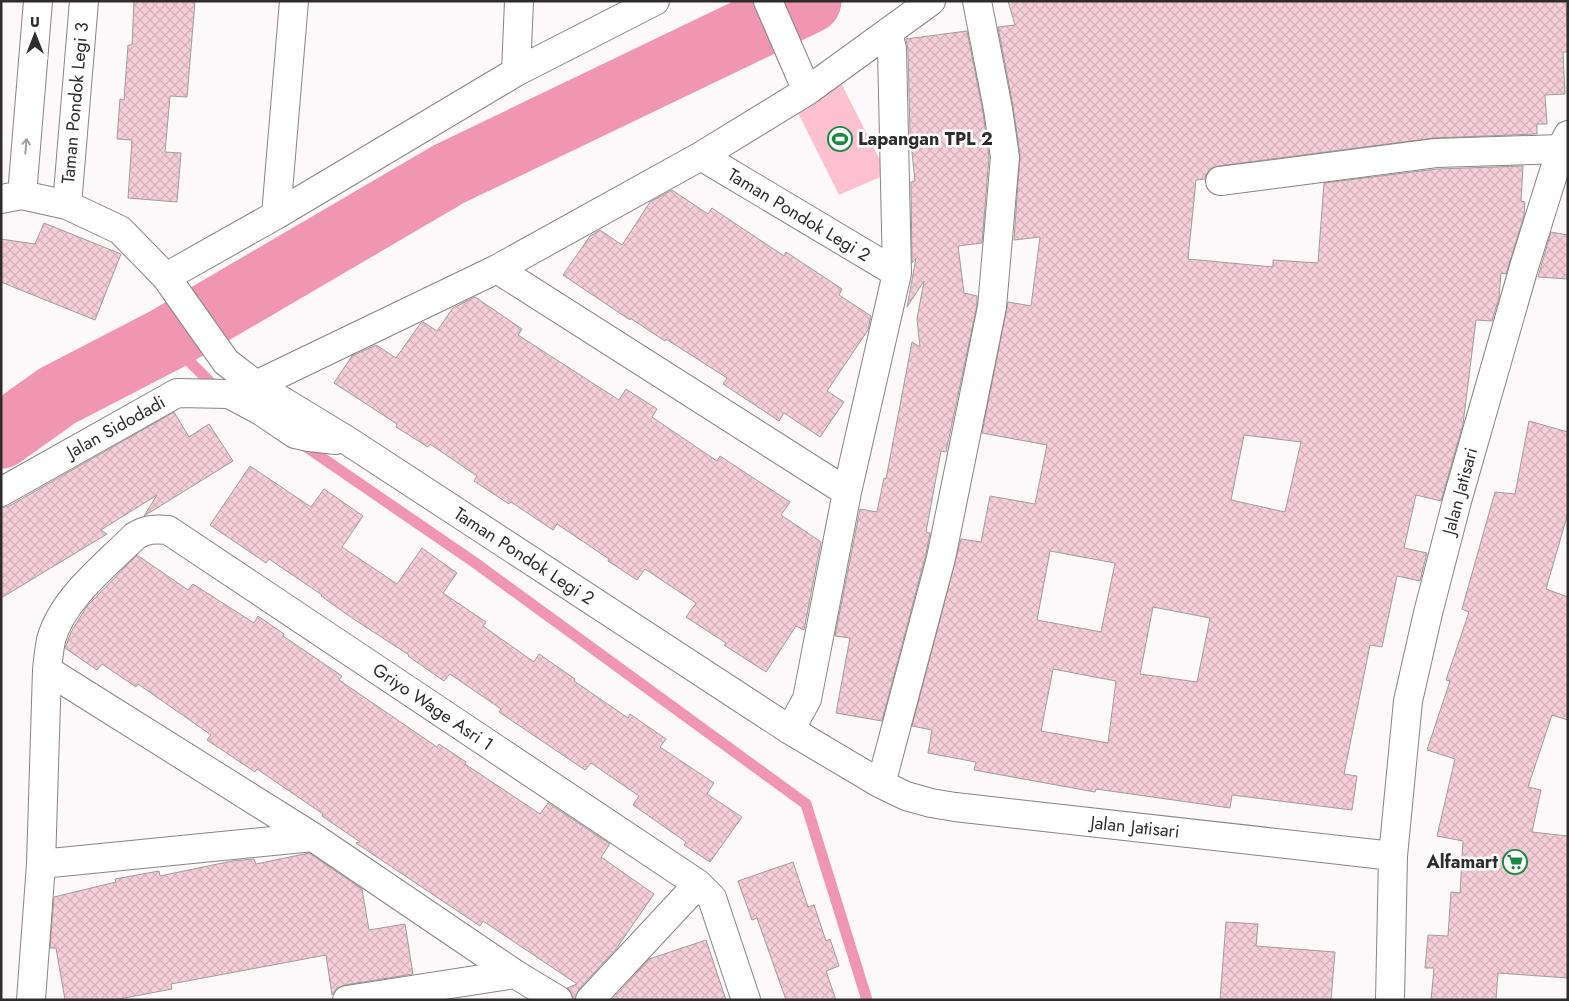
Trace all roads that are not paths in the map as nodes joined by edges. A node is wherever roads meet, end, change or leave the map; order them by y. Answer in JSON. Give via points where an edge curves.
{"nodes":[{"id":1,"x":38,"y":1,"type":"edge"},
{"id":2,"x":84,"y":1,"type":"edge"},
{"id":3,"x":294,"y":1,"type":"edge"},
{"id":4,"x":519,"y":1,"type":"edge"},
{"id":5,"x":655,"y":1,"type":"edge"},
{"id":6,"x":768,"y":1,"type":"edge"},
{"id":7,"x":931,"y":1,"type":"edge"},
{"id":8,"x":977,"y":1,"type":"edge"},
{"id":9,"x":888,"y":32,"type":"junction"},
{"id":10,"x":516,"y":72,"type":"junction"},
{"id":11,"x":807,"y":91,"type":"junction"},
{"id":12,"x":1564,"y":142,"type":"edge"},
{"id":13,"x":701,"y":156,"type":"junction"},
{"id":14,"x":1220,"y":181,"type":"dead end"},
{"id":15,"x":12,"y":197,"type":"edge"},
{"id":16,"x":67,"y":204,"type":"junction"},
{"id":17,"x":276,"y":215,"type":"junction"},
{"id":18,"x":497,"y":269,"type":"junction"},
{"id":19,"x":897,"y":273,"type":"junction"},
{"id":20,"x":172,"y":285,"type":"junction"},
{"id":21,"x":226,"y":362,"type":"joint"},
{"id":22,"x":256,"y":385,"type":"junction"},
{"id":23,"x":348,"y":441,"type":"junction"},
{"id":24,"x":1,"y":492,"type":"edge"},
{"id":25,"x":846,"y":492,"type":"junction"},
{"id":26,"x":47,"y":670,"type":"junction"},
{"id":27,"x":790,"y":730,"type":"junction"},
{"id":28,"x":882,"y":784,"type":"junction"},
{"id":29,"x":313,"y":837,"type":"junction"},
{"id":30,"x":1393,"y":856,"type":"junction"},
{"id":31,"x":41,"y":864,"type":"junction"},
{"id":32,"x":698,"y":884,"type":"junction"},
{"id":33,"x":515,"y":974,"type":"junction"},
{"id":34,"x":31,"y":1000,"type":"edge"},
{"id":35,"x":347,"y":1000,"type":"edge"},
{"id":36,"x":558,"y":1000,"type":"edge"},
{"id":37,"x":590,"y":1000,"type":"edge"},
{"id":38,"x":746,"y":1000,"type":"edge"},
{"id":39,"x":1390,"y":1000,"type":"edge"}],
"edges":[{"from":15,"to":1,"type":"street","name":"Taman Pondok Legi 3","one_way":true},
{"from":2,"to":16,"type":"street","name":"Taman Pondok Legi 3"},
{"from":3,"to":17,"type":"street"},
{"from":4,"to":10,"type":"street"},
{"from":5,"to":10,"type":"street"},
{"from":6,"to":11,"type":"street"},
{"from":7,"to":9,"type":"street","name":"Taman Pondok Legi 2"},
{"from":8,"to":28,"type":"street","via":[[1005,157],[992,307],[941,558]]},
{"from":9,"to":11,"type":"street","name":"Taman Pondok Legi 2"},
{"from":9,"to":19,"type":"street","name":"Taman Pondok Legi 2","via":[[892,49]]},
{"from":10,"to":17,"type":"street"},
{"from":11,"to":13,"type":"street","name":"Taman Pondok Legi 2"},
{"from":12,"to":14,"type":"street"},
{"from":12,"to":30,"type":"street","name":"Jalan Jatisari","via":[[1510,314],[1426,622],[1408,701]]},
{"from":13,"to":18,"type":"street","name":"Taman Pondok Legi 2"},
{"from":13,"to":19,"type":"street","name":"Taman Pondok Legi 2"},
{"from":15,"to":16,"type":"street","name":"Taman Pondok Legi 3"},
{"from":16,"to":20,"type":"street","name":"Taman Pondok Legi 3","via":[[120,230]]},
{"from":17,"to":20,"type":"street"},
{"from":18,"to":22,"type":"street","name":"Taman Pondok Legi 2"},
{"from":18,"to":25,"type":"street"},
{"from":19,"to":25,"type":"street","name":"Taman Pondok Legi 2"},
{"from":20,"to":21,"type":"street","name":"Taman Pondok Legi 3"},
{"from":21,"to":22,"type":"street","name":"Taman Pondok Legi 2"},
{"from":22,"to":23,"type":"street","name":"Taman Pondok Legi 2"},
{"from":23,"to":24,"type":"street","name":"Jalan Sidodadi","via":[[295,434],[229,394],[178,393]]},
{"from":23,"to":27,"type":"street","name":"Taman Pondok Legi 2"},
{"from":25,"to":27,"type":"street","name":"Taman Pondok Legi 2","via":[[807,699]]},
{"from":26,"to":29,"type":"street"},
{"from":26,"to":31,"type":"street"},
{"from":26,"to":32,"type":"street","name":"Griyo Wage Asri 1","via":[[51,640],[68,603],[135,536],[144,530],[168,530]]},
{"from":27,"to":28,"type":"street","name":"Taman Pondok Legi 2"},
{"from":28,"to":30,"type":"street","name":"Jalan Jatisari","via":[[931,804]]},
{"from":29,"to":31,"type":"street"},
{"from":29,"to":33,"type":"street"},
{"from":30,"to":39,"type":"street","name":"Jalan Jatisari"},
{"from":31,"to":34,"type":"street"},
{"from":32,"to":37,"type":"street"},
{"from":32,"to":38,"type":"street","name":"Griyo Wage Asri 1","via":[[712,898]]},
{"from":33,"to":35,"type":"street"},
{"from":33,"to":36,"type":"street"}]}
